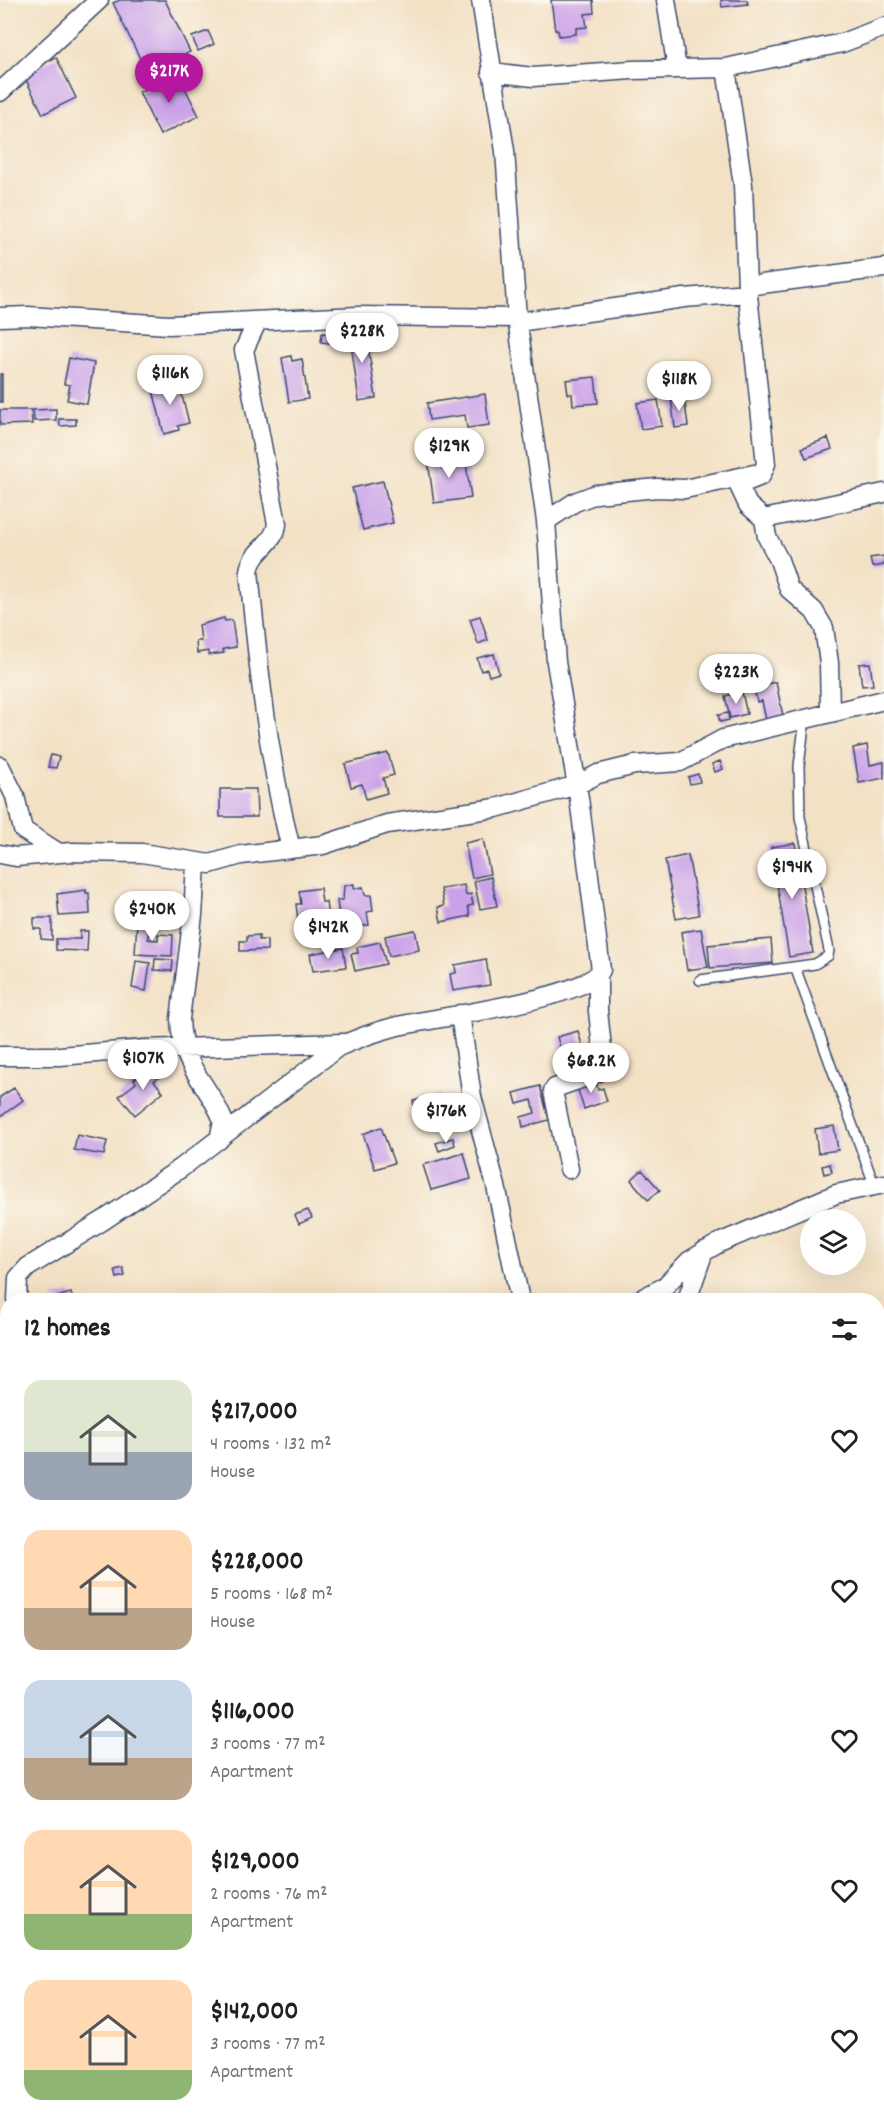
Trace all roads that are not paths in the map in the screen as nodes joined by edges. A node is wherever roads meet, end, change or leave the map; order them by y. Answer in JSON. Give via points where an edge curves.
{"nodes":[{"id":1,"x":99,"y":0,"type":"edge"},
{"id":2,"x":481,"y":0,"type":"edge"},
{"id":3,"x":666,"y":0,"type":"edge"},
{"id":4,"x":884,"y":27,"type":"edge"},
{"id":5,"x":726,"y":68,"type":"junction"},
{"id":6,"x":677,"y":69,"type":"junction"},
{"id":7,"x":491,"y":72,"type":"junction"},
{"id":8,"x":0,"y":92,"type":"edge"},
{"id":9,"x":884,"y":267,"type":"edge"},
{"id":10,"x":748,"y":289,"type":"junction"},
{"id":11,"x":0,"y":317,"type":"edge"},
{"id":12,"x":518,"y":320,"type":"junction"},
{"id":13,"x":256,"y":322,"type":"junction"},
{"id":14,"x":764,"y":472,"type":"junction"},
{"id":15,"x":884,"y":493,"type":"edge"},
{"id":16,"x":764,"y":519,"type":"junction"},
{"id":17,"x":546,"y":521,"type":"junction"},
{"id":18,"x":884,"y":700,"type":"edge"},
{"id":19,"x":830,"y":712,"type":"junction"},
{"id":20,"x":805,"y":718,"type":"junction"},
{"id":21,"x":0,"y":766,"type":"edge"},
{"id":22,"x":577,"y":785,"type":"junction"},
{"id":23,"x":291,"y":849,"type":"junction"},
{"id":24,"x":59,"y":853,"type":"junction"},
{"id":25,"x":0,"y":854,"type":"edge"},
{"id":26,"x":196,"y":864,"type":"junction"},
{"id":27,"x":795,"y":967,"type":"junction"},
{"id":28,"x":598,"y":975,"type":"junction"},
{"id":29,"x":700,"y":980,"type":"dead end"},
{"id":30,"x":460,"y":1014,"type":"junction"},
{"id":31,"x":346,"y":1043,"type":"junction"},
{"id":32,"x":184,"y":1048,"type":"junction"},
{"id":33,"x":0,"y":1056,"type":"edge"},
{"id":34,"x":219,"y":1140,"type":"junction"},
{"id":35,"x":569,"y":1169,"type":"dead end"},
{"id":36,"x":881,"y":1188,"type":"edge"},
{"id":37,"x":704,"y":1251,"type":"junction"},
{"id":38,"x":17,"y":1293,"type":"edge"},
{"id":39,"x":519,"y":1293,"type":"edge"},
{"id":40,"x":652,"y":1293,"type":"edge"},
{"id":41,"x":689,"y":1293,"type":"edge"}],
"edges":[{"from":1,"to":8,"type":"street"},
{"from":2,"to":7,"type":"street"},
{"from":3,"to":6,"type":"street"},
{"from":4,"to":5,"type":"street","via":[[842,43]]},
{"from":5,"to":6,"type":"street"},
{"from":5,"to":10,"type":"street","via":[[745,208]]},
{"from":6,"to":7,"type":"street","via":[[533,77]]},
{"from":7,"to":12,"type":"street","via":[[505,151]]},
{"from":9,"to":10,"type":"street"},
{"from":10,"to":12,"type":"street"},
{"from":10,"to":14,"type":"street"},
{"from":11,"to":13,"type":"street","via":[[169,326]]},
{"from":12,"to":13,"type":"street","via":[[358,316]]},
{"from":12,"to":17,"type":"street"},
{"from":13,"to":23,"type":"street","via":[[244,350],[277,524],[275,535],[253,557],[249,571],[269,752]]},
{"from":14,"to":16,"type":"street","via":[[740,488],[748,506]]},
{"from":14,"to":17,"type":"street","via":[[685,489],[596,495],[575,502]]},
{"from":15,"to":16,"type":"street"},
{"from":16,"to":19,"type":"street","via":[[767,537],[789,589],[814,611],[824,628]]},
{"from":17,"to":22,"type":"street","via":[[556,662]]},
{"from":18,"to":19,"type":"street"},
{"from":19,"to":20,"type":"street"},
{"from":20,"to":22,"type":"street","via":[[723,739],[680,762],[635,765],[598,774]]},
{"from":20,"to":27,"type":"lane","via":[[798,766],[800,817],[829,950],[825,960]]},
{"from":21,"to":24,"type":"street","via":[[15,796],[22,828]]},
{"from":22,"to":23,"type":"street","via":[[496,808],[387,824],[323,845]]},
{"from":22,"to":28,"type":"street","via":[[602,964]]},
{"from":23,"to":26,"type":"street"},
{"from":24,"to":25,"type":"street","via":[[16,857]]},
{"from":24,"to":26,"type":"street","via":[[150,854]]},
{"from":26,"to":32,"type":"street","via":[[180,1019]]},
{"from":27,"to":29,"type":"lane"},
{"from":27,"to":36,"type":"lane"},
{"from":28,"to":30,"type":"street","via":[[587,983],[511,1005]]},
{"from":28,"to":35,"type":"street","via":[[601,1068],[553,1091]]},
{"from":30,"to":31,"type":"street","via":[[396,1026]]},
{"from":30,"to":39,"type":"street","via":[[472,1097]]},
{"from":31,"to":32,"type":"street"},
{"from":31,"to":34,"type":"street"},
{"from":32,"to":33,"type":"street"},
{"from":32,"to":34,"type":"street","via":[[190,1067],[223,1120]]},
{"from":34,"to":38,"type":"street","via":[[28,1267],[18,1278]]},
{"from":36,"to":37,"type":"street","via":[[836,1194]]},
{"from":37,"to":40,"type":"street"},
{"from":37,"to":41,"type":"street"}]}
